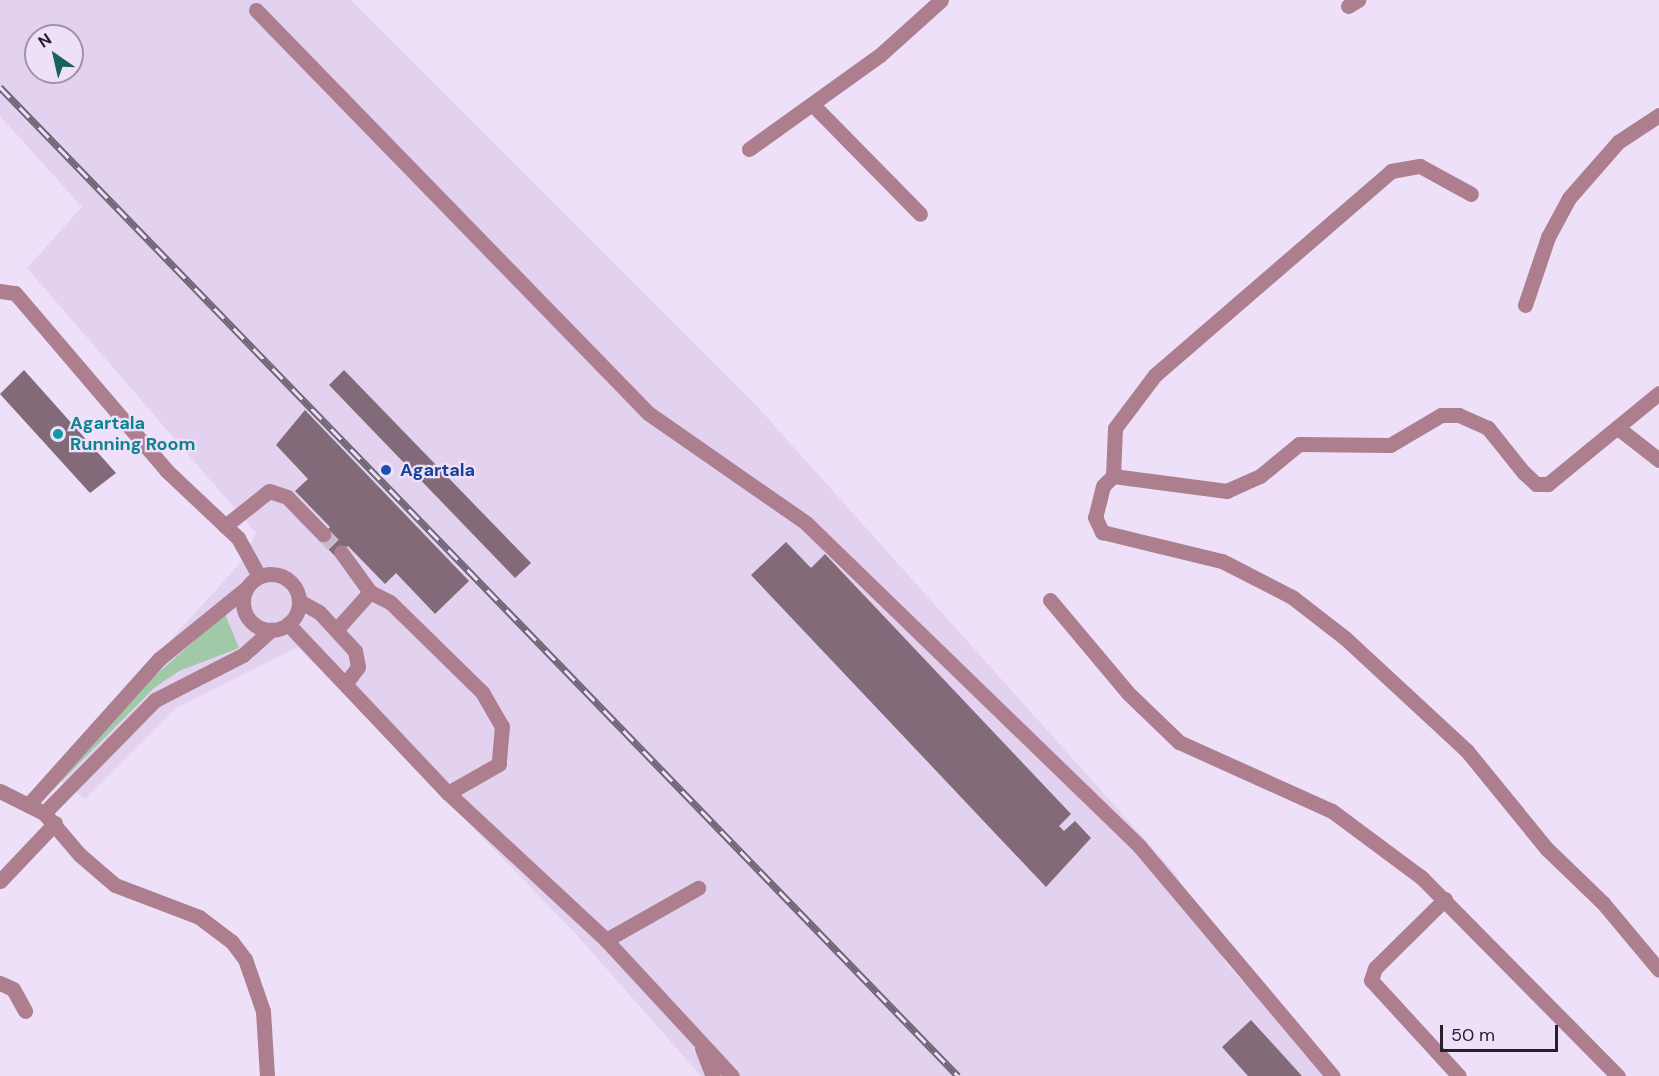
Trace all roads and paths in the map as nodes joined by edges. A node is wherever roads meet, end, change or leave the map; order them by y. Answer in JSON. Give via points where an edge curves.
{"nodes":[{"id":1,"x":941,"y":0,"type":"edge"},
{"id":2,"x":256,"y":10,"type":"dead end"},
{"id":3,"x":812,"y":104,"type":"junction"},
{"id":4,"x":1659,"y":115,"type":"edge"},
{"id":5,"x":749,"y":149,"type":"dead end"},
{"id":6,"x":1471,"y":195,"type":"dead end"},
{"id":7,"x":920,"y":214,"type":"dead end"},
{"id":8,"x":0,"y":291,"type":"edge"},
{"id":9,"x":1525,"y":305,"type":"dead end"},
{"id":10,"x":1659,"y":393,"type":"edge"},
{"id":11,"x":1618,"y":428,"type":"junction"},
{"id":12,"x":1659,"y":460,"type":"edge"},
{"id":13,"x":1113,"y":476,"type":"junction"},
{"id":14,"x":225,"y":526,"type":"junction"},
{"id":15,"x":323,"y":534,"type":"tunnel mouth"},
{"id":16,"x":341,"y":552,"type":"tunnel mouth"},
{"id":17,"x":259,"y":576,"type":"junction"},
{"id":18,"x":245,"y":589,"type":"junction"},
{"id":19,"x":370,"y":592,"type":"junction"},
{"id":20,"x":300,"y":600,"type":"junction"},
{"id":21,"x":1050,"y":600,"type":"dead end"},
{"id":22,"x":288,"y":624,"type":"junction"},
{"id":23,"x":271,"y":630,"type":"junction"},
{"id":24,"x":336,"y":630,"type":"junction"},
{"id":25,"x":345,"y":684,"type":"junction"},
{"id":26,"x":0,"y":791,"type":"edge"},
{"id":27,"x":448,"y":793,"type":"junction"},
{"id":28,"x":29,"y":804,"type":"junction"},
{"id":29,"x":50,"y":818,"type":"junction"},
{"id":30,"x":0,"y":880,"type":"edge"},
{"id":31,"x":698,"y":888,"type":"dead end"},
{"id":32,"x":1445,"y":899,"type":"junction"},
{"id":33,"x":606,"y":940,"type":"junction"},
{"id":34,"x":1659,"y":970,"type":"edge"},
{"id":35,"x":0,"y":982,"type":"edge"},
{"id":36,"x":25,"y":1011,"type":"dead end"},
{"id":37,"x":698,"y":1040,"type":"junction"},
{"id":38,"x":267,"y":1076,"type":"edge"},
{"id":39,"x":713,"y":1076,"type":"edge"},
{"id":40,"x":732,"y":1076,"type":"edge"},
{"id":41,"x":1333,"y":1076,"type":"edge"},
{"id":42,"x":1459,"y":1076,"type":"edge"},
{"id":43,"x":1618,"y":1076,"type":"edge"}],
"edges":[{"from":1,"to":3,"type":"street"},
{"from":2,"to":41,"type":"street","via":[[648,413],[806,523],[1140,846]]},
{"from":3,"to":5,"type":"street"},
{"from":3,"to":7,"type":"street"},
{"from":4,"to":9,"type":"street","via":[[1618,142],[1569,198],[1548,237]]},
{"from":6,"to":13,"type":"street","via":[[1420,166],[1402,165],[1391,171],[1155,375],[1114,428]]},
{"from":8,"to":14,"type":"street","via":[[15,293],[167,471]]},
{"from":10,"to":11,"type":"street"},
{"from":11,"to":12,"type":"street"},
{"from":11,"to":13,"type":"street","via":[[1548,484],[1536,484],[1524,473],[1488,428],[1458,415],[1431,418],[1390,444],[1374,448],[1299,444],[1260,476],[1227,491]]},
{"from":13,"to":34,"type":"street","via":[[1095,513],[1099,530],[1222,561],[1292,597],[1345,638],[1467,751],[1547,849],[1603,903]]},
{"from":14,"to":15,"type":"street","via":[[269,491],[287,497]]},
{"from":14,"to":17,"type":"street","via":[[246,548]]},
{"from":16,"to":19,"type":"street"},
{"from":17,"to":18,"type":"street"},
{"from":17,"to":20,"type":"street","via":[[286,578]]},
{"from":18,"to":23,"type":"street","via":[[247,617]]},
{"from":18,"to":28,"type":"street","via":[[159,659]]},
{"from":19,"to":24,"type":"street"},
{"from":19,"to":27,"type":"street","via":[[390,602],[482,692],[498,715],[503,747],[499,764]]},
{"from":20,"to":22,"type":"street"},
{"from":20,"to":24,"type":"street"},
{"from":21,"to":32,"type":"street","via":[[1128,693],[1179,742],[1332,811],[1366,832]]},
{"from":22,"to":23,"type":"street"},
{"from":22,"to":25,"type":"street"},
{"from":23,"to":29,"type":"street","via":[[243,655],[154,700]]},
{"from":24,"to":25,"type":"street","via":[[358,659]]},
{"from":25,"to":27,"type":"street"},
{"from":26,"to":28,"type":"street"},
{"from":27,"to":33,"type":"street"},
{"from":28,"to":29,"type":"street"},
{"from":29,"to":30,"type":"street"},
{"from":29,"to":38,"type":"street","via":[[80,855],[115,885],[199,916],[232,942],[245,959],[263,1011]]},
{"from":31,"to":33,"type":"street"},
{"from":32,"to":42,"type":"street","via":[[1375,968],[1371,980]]},
{"from":32,"to":43,"type":"street"},
{"from":33,"to":37,"type":"street"},
{"from":35,"to":36,"type":"street","via":[[13,988]]},
{"from":37,"to":39,"type":"street"},
{"from":37,"to":40,"type":"street"}]}
